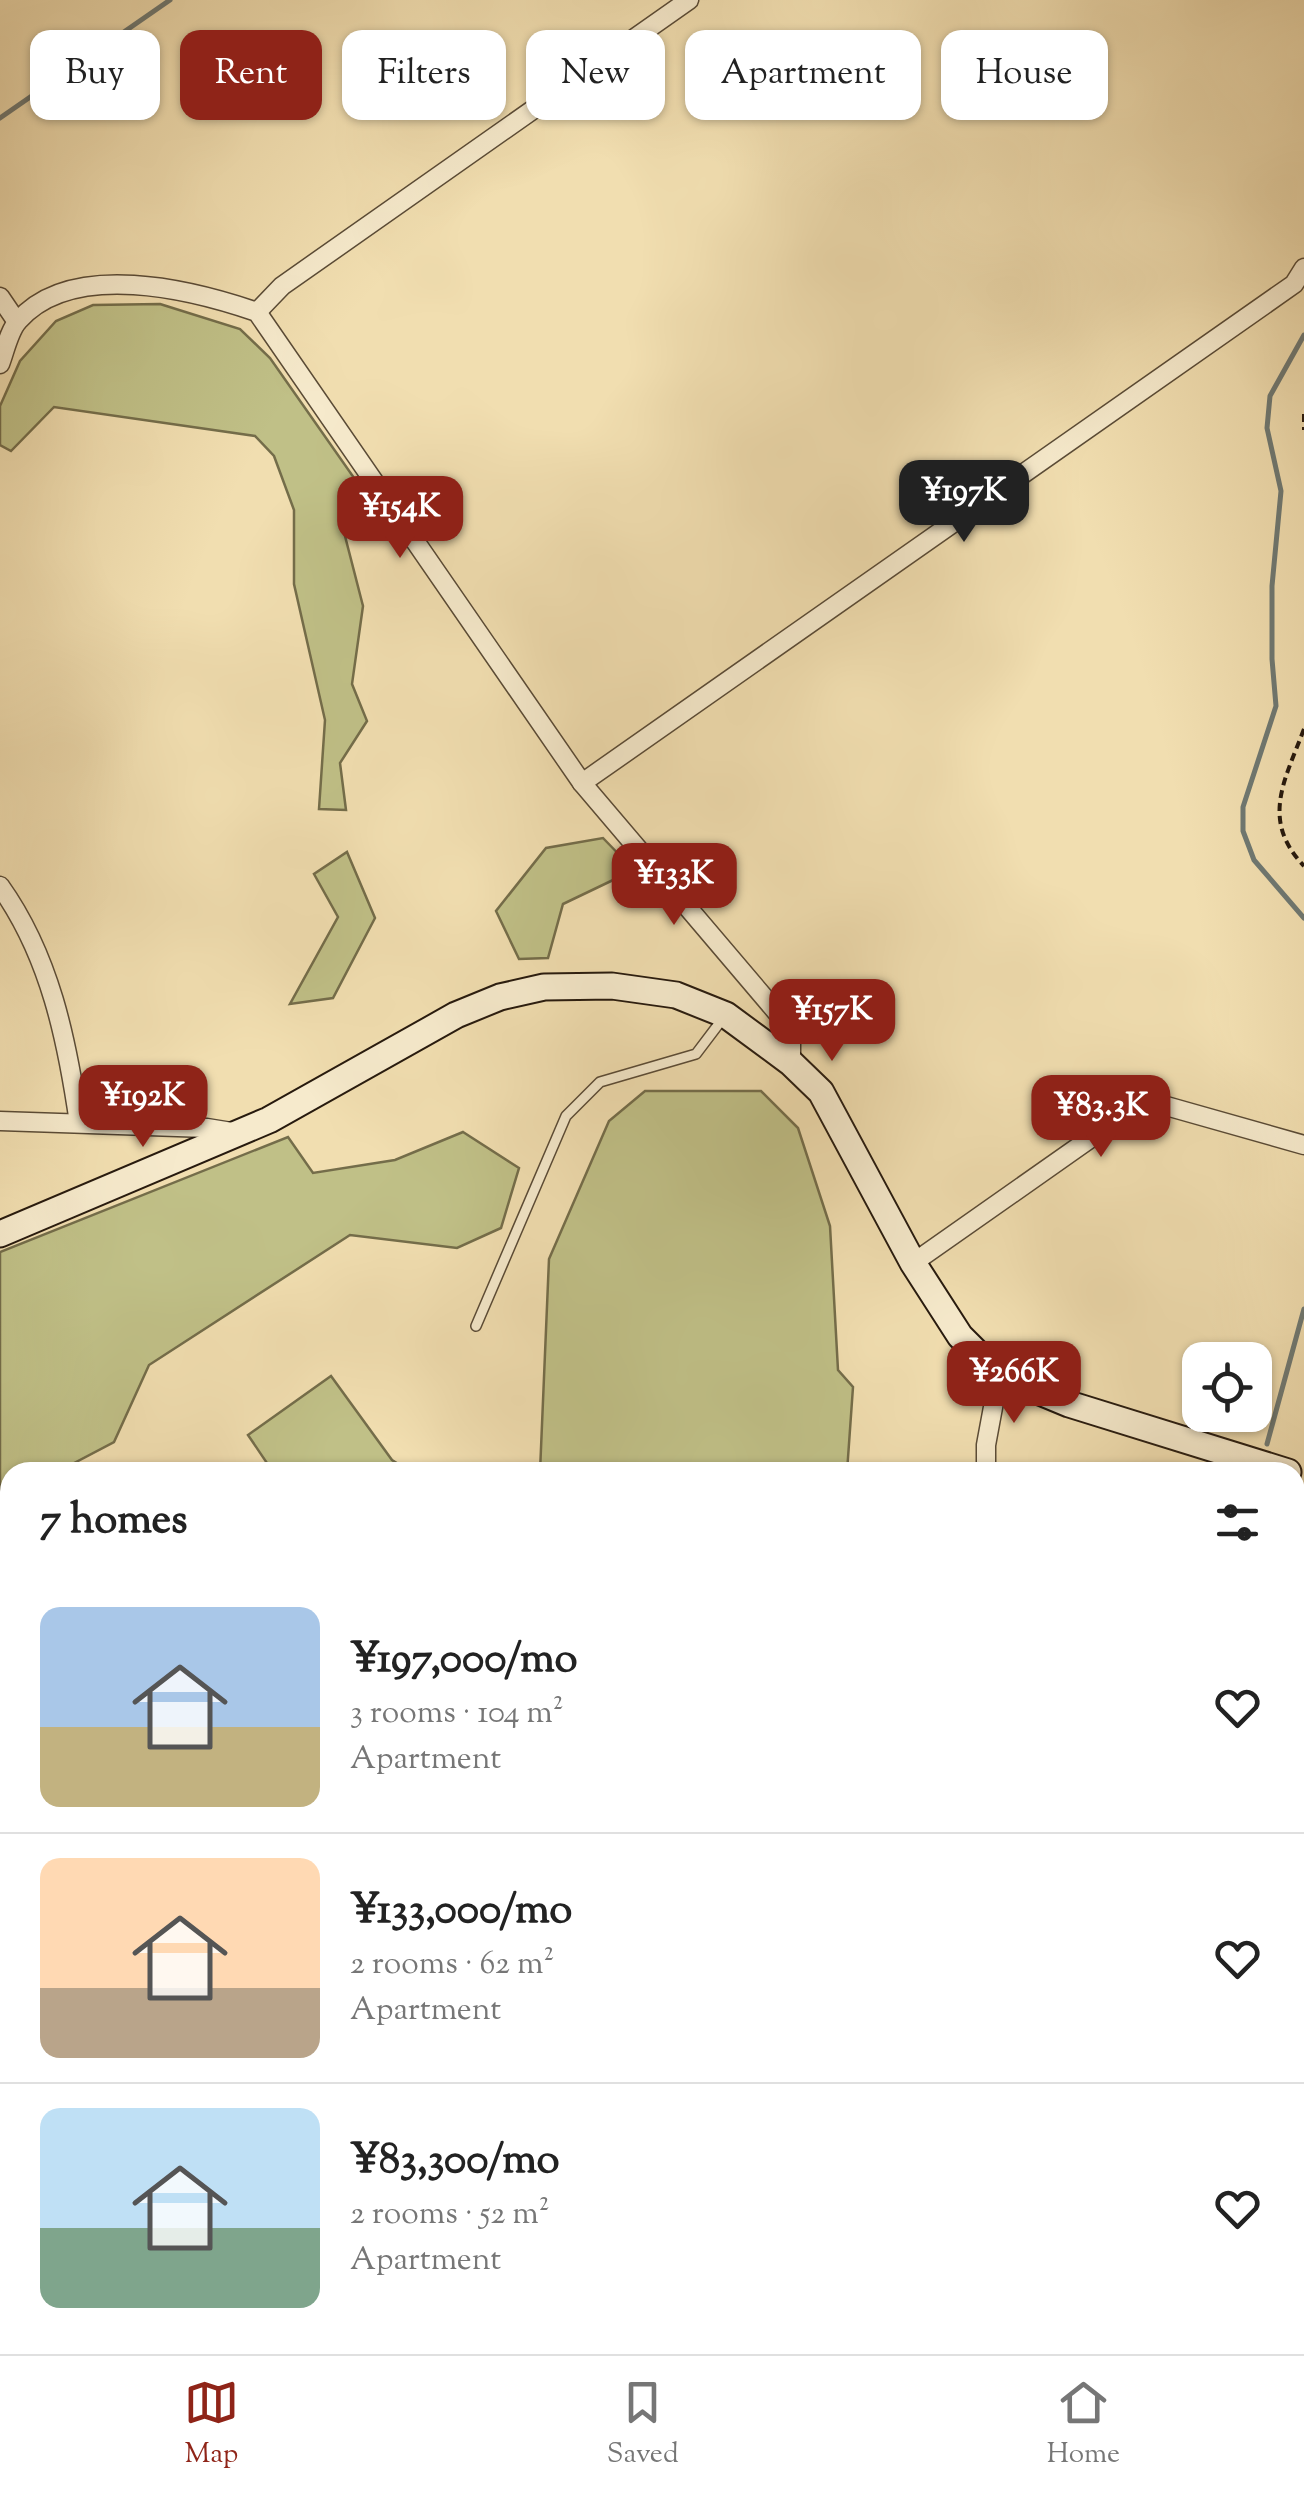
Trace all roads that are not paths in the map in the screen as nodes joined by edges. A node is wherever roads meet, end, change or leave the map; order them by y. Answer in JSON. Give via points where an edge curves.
{"nodes":[{"id":1,"x":689,"y":0,"type":"edge"},
{"id":2,"x":1304,"y":268,"type":"edge"},
{"id":3,"x":0,"y":297,"type":"edge"},
{"id":4,"x":258,"y":312,"type":"junction"},
{"id":5,"x":17,"y":322,"type":"junction"},
{"id":6,"x":0,"y":364,"type":"edge"},
{"id":7,"x":582,"y":782,"type":"junction"},
{"id":8,"x":0,"y":886,"type":"edge"},
{"id":9,"x":726,"y":1015,"type":"junction"},
{"id":10,"x":791,"y":1063,"type":"junction"},
{"id":11,"x":0,"y":1121,"type":"edge"},
{"id":12,"x":79,"y":1123,"type":"junction"},
{"id":13,"x":238,"y":1133,"type":"junction"},
{"id":14,"x":1304,"y":1144,"type":"edge"},
{"id":15,"x":0,"y":1234,"type":"edge"},
{"id":16,"x":912,"y":1263,"type":"junction"},
{"id":17,"x":476,"y":1326,"type":"dead end"},
{"id":18,"x":999,"y":1375,"type":"junction"},
{"id":19,"x":986,"y":1462,"type":"edge"},
{"id":20,"x":1254,"y":1462,"type":"edge"}],
"edges":[{"from":1,"to":4,"type":"street","via":[[282,286]]},
{"from":2,"to":7,"type":"street","via":[[1294,284]]},
{"from":3,"to":5,"type":"street"},
{"from":4,"to":5,"type":"street","via":[[204,294],[105,284],[42,303]]},
{"from":4,"to":7,"type":"street"},
{"from":5,"to":6,"type":"street"},
{"from":7,"to":10,"type":"street","via":[[791,1029]]},
{"from":8,"to":12,"type":"street","via":[[59,1008]]},
{"from":9,"to":10,"type":"street"},
{"from":9,"to":13,"type":"street","via":[[676,995],[612,986],[544,987],[500,997]]},
{"from":9,"to":17,"type":"lane","via":[[696,1054],[600,1082],[566,1116]]},
{"from":10,"to":16,"type":"street","via":[[821,1092]]},
{"from":11,"to":12,"type":"street"},
{"from":12,"to":13,"type":"street"},
{"from":13,"to":15,"type":"street"},
{"from":14,"to":16,"type":"street","via":[[1145,1100]]},
{"from":16,"to":18,"type":"street","via":[[960,1336]]},
{"from":18,"to":19,"type":"street"},
{"from":18,"to":20,"type":"street"}]}
